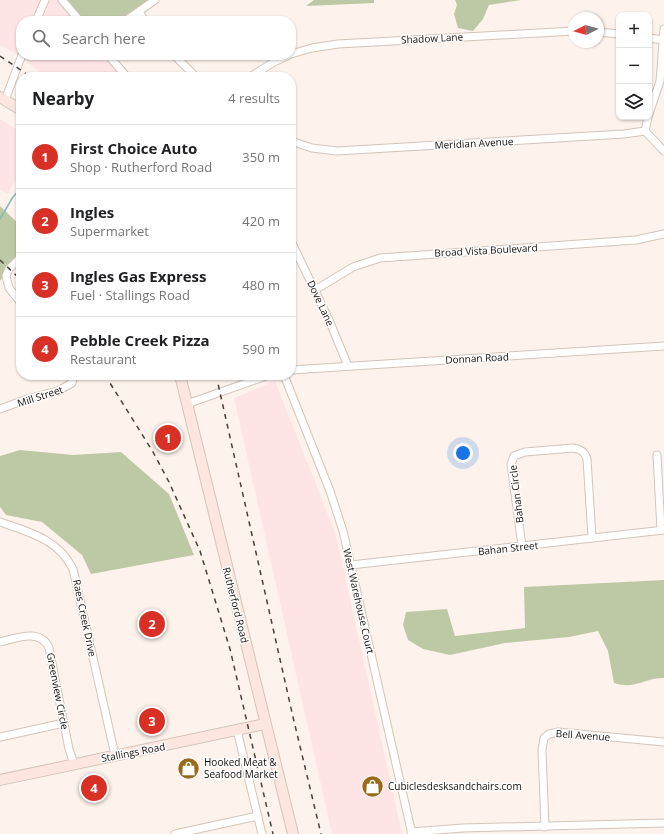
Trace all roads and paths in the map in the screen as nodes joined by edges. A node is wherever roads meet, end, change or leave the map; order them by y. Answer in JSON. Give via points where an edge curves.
{"nodes":[{"id":1,"x":45,"y":0,"type":"edge"},
{"id":2,"x":62,"y":0,"type":"edge"},
{"id":3,"x":155,"y":0,"type":"edge"},
{"id":4,"x":139,"y":12,"type":"junction"},
{"id":5,"x":38,"y":16,"type":"edge"},
{"id":6,"x":76,"y":16,"type":"edge"},
{"id":7,"x":133,"y":16,"type":"edge"},
{"id":8,"x":142,"y":16,"type":"edge"},
{"id":9,"x":664,"y":29,"type":"edge"},
{"id":10,"x":568,"y":31,"type":"edge"},
{"id":11,"x":604,"y":33,"type":"edge"},
{"id":12,"x":616,"y":34,"type":"edge"},
{"id":13,"x":652,"y":38,"type":"edge"},
{"id":14,"x":664,"y":40,"type":"edge"},
{"id":15,"x":296,"y":53,"type":"edge"},
{"id":16,"x":20,"y":60,"type":"edge"},
{"id":17,"x":112,"y":60,"type":"edge"},
{"id":18,"x":179,"y":60,"type":"edge"},
{"id":19,"x":279,"y":60,"type":"edge"},
{"id":20,"x":123,"y":72,"type":"edge"},
{"id":21,"x":191,"y":72,"type":"edge"},
{"id":22,"x":258,"y":72,"type":"edge"},
{"id":23,"x":3,"y":99,"type":"edge"},
{"id":24,"x":652,"y":104,"type":"edge"},
{"id":25,"x":16,"y":107,"type":"edge"},
{"id":26,"x":647,"y":120,"type":"edge"},
{"id":27,"x":645,"y":131,"type":"junction"},
{"id":28,"x":296,"y":143,"type":"edge"},
{"id":29,"x":664,"y":151,"type":"edge"},
{"id":30,"x":664,"y":234,"type":"edge"},
{"id":31,"x":296,"y":251,"type":"edge"},
{"id":32,"x":16,"y":262,"type":"edge"},
{"id":33,"x":315,"y":290,"type":"junction"},
{"id":34,"x":16,"y":297,"type":"edge"},
{"id":35,"x":664,"y":346,"type":"edge"},
{"id":36,"x":348,"y":366,"type":"junction"},
{"id":37,"x":296,"y":370,"type":"edge"},
{"id":38,"x":73,"y":380,"type":"edge"},
{"id":39,"x":181,"y":380,"type":"edge"},
{"id":40,"x":255,"y":380,"type":"edge"},
{"id":41,"x":286,"y":380,"type":"edge"},
{"id":42,"x":187,"y":404,"type":"junction"},
{"id":43,"x":0,"y":409,"type":"edge"},
{"id":44,"x":657,"y":455,"type":"dead end"},
{"id":45,"x":0,"y":522,"type":"edge"},
{"id":46,"x":662,"y":530,"type":"edge"},
{"id":47,"x":592,"y":538,"type":"junction"},
{"id":48,"x":522,"y":546,"type":"junction"},
{"id":49,"x":351,"y":565,"type":"junction"},
{"id":50,"x":0,"y":642,"type":"edge"},
{"id":51,"x":64,"y":723,"type":"junction"},
{"id":52,"x":265,"y":724,"type":"junction"},
{"id":53,"x":237,"y":730,"type":"junction"},
{"id":54,"x":0,"y":737,"type":"edge"},
{"id":55,"x":664,"y":742,"type":"edge"},
{"id":56,"x":115,"y":755,"type":"junction"},
{"id":57,"x":74,"y":764,"type":"junction"},
{"id":58,"x":0,"y":780,"type":"edge"},
{"id":59,"x":258,"y":816,"type":"junction"},
{"id":60,"x":664,"y":823,"type":"edge"},
{"id":61,"x":545,"y":826,"type":"junction"},
{"id":62,"x":411,"y":833,"type":"edge"},
{"id":63,"x":175,"y":834,"type":"edge"},
{"id":64,"x":262,"y":834,"type":"edge"},
{"id":65,"x":293,"y":834,"type":"edge"}],
"edges":[{"from":1,"to":5,"type":"street"},
{"from":2,"to":6,"type":"street"},
{"from":3,"to":4,"type":"street"},
{"from":4,"to":7,"type":"street"},
{"from":4,"to":8,"type":"street"},
{"from":9,"to":14,"type":"street"},
{"from":10,"to":15,"type":"street","name":"Shadow Lane","via":[[338,44]]},
{"from":11,"to":12,"type":"street"},
{"from":13,"to":14,"type":"street"},
{"from":14,"to":24,"type":"street","via":[[660,81]]},
{"from":16,"to":23,"type":"street"},
{"from":17,"to":20,"type":"street"},
{"from":18,"to":21,"type":"street"},
{"from":19,"to":22,"type":"street","name":"Shadow Lane"},
{"from":23,"to":25,"type":"street"},
{"from":26,"to":27,"type":"street"},
{"from":27,"to":28,"type":"street","name":"Meridian Avenue","via":[[337,151],[312,148]]},
{"from":27,"to":29,"type":"street"},
{"from":30,"to":33,"type":"street","name":"Broad Vista Boulevard","via":[[636,240],[380,258],[353,267]]},
{"from":31,"to":33,"type":"street","name":"Dove Lane"},
{"from":32,"to":34,"type":"street","via":[[6,276],[9,288]]},
{"from":33,"to":36,"type":"street","name":"Dove Lane"},
{"from":35,"to":36,"type":"street","name":"Donnan Road"},
{"from":36,"to":37,"type":"street","name":"Donnan Road"},
{"from":38,"to":43,"type":"street","name":"Mill Street","via":[[58,392],[30,398]]},
{"from":39,"to":42,"type":"street","name":"Rutherford Road"},
{"from":40,"to":42,"type":"street"},
{"from":41,"to":49,"type":"street","name":"West Warehouse Court","via":[[337,510]]},
{"from":42,"to":52,"type":"street","name":"Rutherford Road"},
{"from":44,"to":46,"type":"street"},
{"from":45,"to":56,"type":"street","name":"Raes Creek Drive","via":[[53,544],[66,557],[73,569]]},
{"from":46,"to":47,"type":"street","name":"Bahan Street"},
{"from":47,"to":48,"type":"street","name":"Bahan Street"},
{"from":47,"to":48,"type":"street","name":"Bahan Circle","via":[[587,459],[584,454],[574,448],[525,452],[514,456],[510,464]]},
{"from":48,"to":49,"type":"street","name":"Bahan Street"},
{"from":49,"to":62,"type":"street","name":"West Warehouse Court"},
{"from":50,"to":51,"type":"street","name":"Greenview Circle","via":[[34,636],[46,642]]},
{"from":51,"to":54,"type":"street"},
{"from":51,"to":57,"type":"street","name":"Greenview Circle"},
{"from":52,"to":53,"type":"street","name":"Stallings Road"},
{"from":52,"to":65,"type":"street","name":"Rutherford Road"},
{"from":53,"to":56,"type":"street","name":"Stallings Road"},
{"from":53,"to":59,"type":"street"},
{"from":55,"to":61,"type":"street","name":"Bell Avenue","via":[[558,732],[549,734],[544,738],[542,750]]},
{"from":56,"to":57,"type":"street","name":"Stallings Road"},
{"from":57,"to":58,"type":"street","name":"Stallings Road"},
{"from":59,"to":63,"type":"street"},
{"from":59,"to":64,"type":"street"},
{"from":60,"to":61,"type":"street"},
{"from":61,"to":62,"type":"street","via":[[463,828]]}]}
